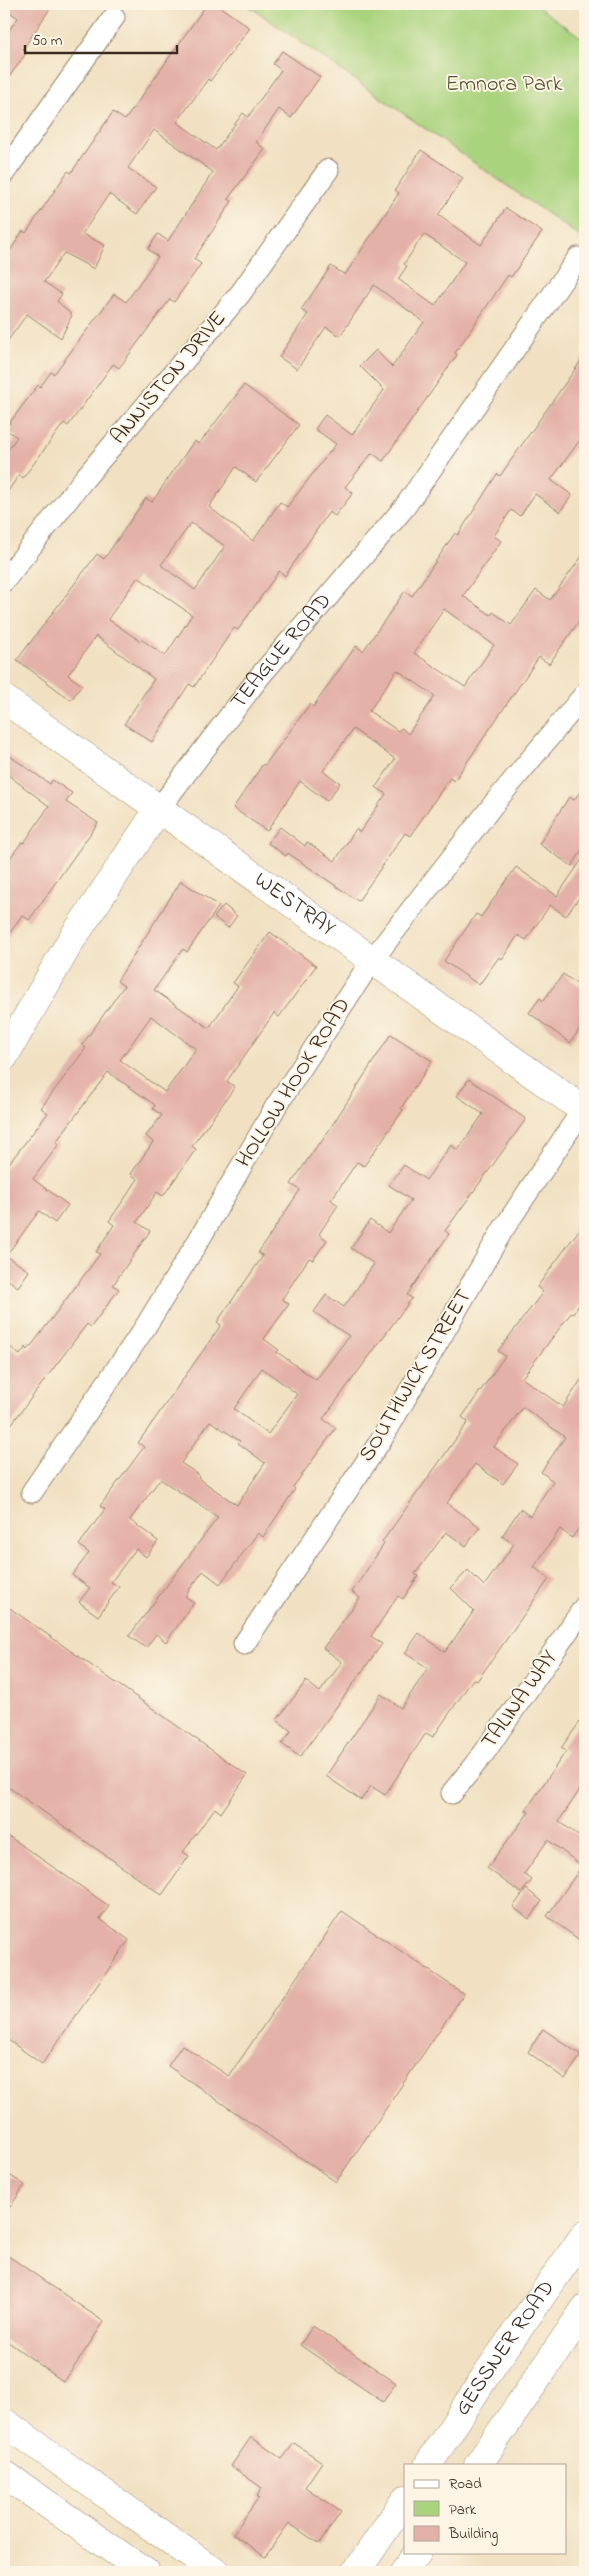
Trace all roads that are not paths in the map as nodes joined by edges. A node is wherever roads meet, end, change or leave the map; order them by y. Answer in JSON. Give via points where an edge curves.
{"nodes":[{"id":1,"x":114,"y":17,"type":"dead end"},
{"id":2,"x":328,"y":170,"type":"dead end"},
{"id":3,"x":4,"y":173,"type":"edge"},
{"id":4,"x":578,"y":258,"type":"dead end"},
{"id":5,"x":4,"y":581,"type":"edge"},
{"id":6,"x":585,"y":694,"type":"edge"},
{"id":7,"x":4,"y":698,"type":"edge"},
{"id":8,"x":158,"y":810,"type":"junction"},
{"id":9,"x":372,"y":960,"type":"junction"},
{"id":10,"x":4,"y":1057,"type":"edge"},
{"id":11,"x":584,"y":1109,"type":"edge"},
{"id":12,"x":32,"y":1492,"type":"dead end"},
{"id":13,"x":585,"y":1606,"type":"edge"},
{"id":14,"x":244,"y":1644,"type":"dead end"},
{"id":15,"x":452,"y":1793,"type":"dead end"},
{"id":16,"x":585,"y":2234,"type":"edge"},
{"id":17,"x":585,"y":2309,"type":"edge"},
{"id":18,"x":4,"y":2422,"type":"edge"},
{"id":19,"x":429,"y":2464,"type":"edge"},
{"id":20,"x":479,"y":2464,"type":"edge"},
{"id":21,"x":4,"y":2474,"type":"edge"},
{"id":22,"x":404,"y":2501,"type":"edge"},
{"id":23,"x":417,"y":2554,"type":"edge"},
{"id":24,"x":145,"y":2572,"type":"edge"},
{"id":25,"x":215,"y":2572,"type":"edge"},
{"id":26,"x":356,"y":2572,"type":"edge"},
{"id":27,"x":404,"y":2572,"type":"edge"}],
"edges":[{"from":1,"to":3,"type":"street"},
{"from":2,"to":5,"type":"street","name":"ANNISTON DRIVE","via":[[240,294],[84,479]]},
{"from":4,"to":8,"type":"street","name":"TEAGUE ROAD","via":[[404,508],[260,676]]},
{"from":6,"to":9,"type":"street","name":"HOLLOW HOOK ROAD","via":[[496,801]]},
{"from":7,"to":8,"type":"main road","name":"WESTRAY"},
{"from":8,"to":9,"type":"main road","name":"WESTRAY"},
{"from":8,"to":10,"type":"main road","name":"TEAGUE ROAD","via":[[70,942]]},
{"from":9,"to":11,"type":"main road","name":"WESTRAY"},
{"from":9,"to":12,"type":"street","name":"HOLLOW HOOK ROAD","via":[[275,1108],[144,1329]]},
{"from":11,"to":14,"type":"street","name":"SOUTHWICK STREET","via":[[502,1231],[383,1437]]},
{"from":13,"to":15,"type":"street","name":"TALINA WAY","via":[[484,1753]]},
{"from":16,"to":19,"type":"main road","name":"GESSNER ROAD","via":[[488,2372]]},
{"from":17,"to":20,"type":"main road","name":"GESSNER ROAD"},
{"from":18,"to":25,"type":"main road"},
{"from":21,"to":24,"type":"main road"},
{"from":22,"to":26,"type":"main road"},
{"from":23,"to":27,"type":"main road"}]}
